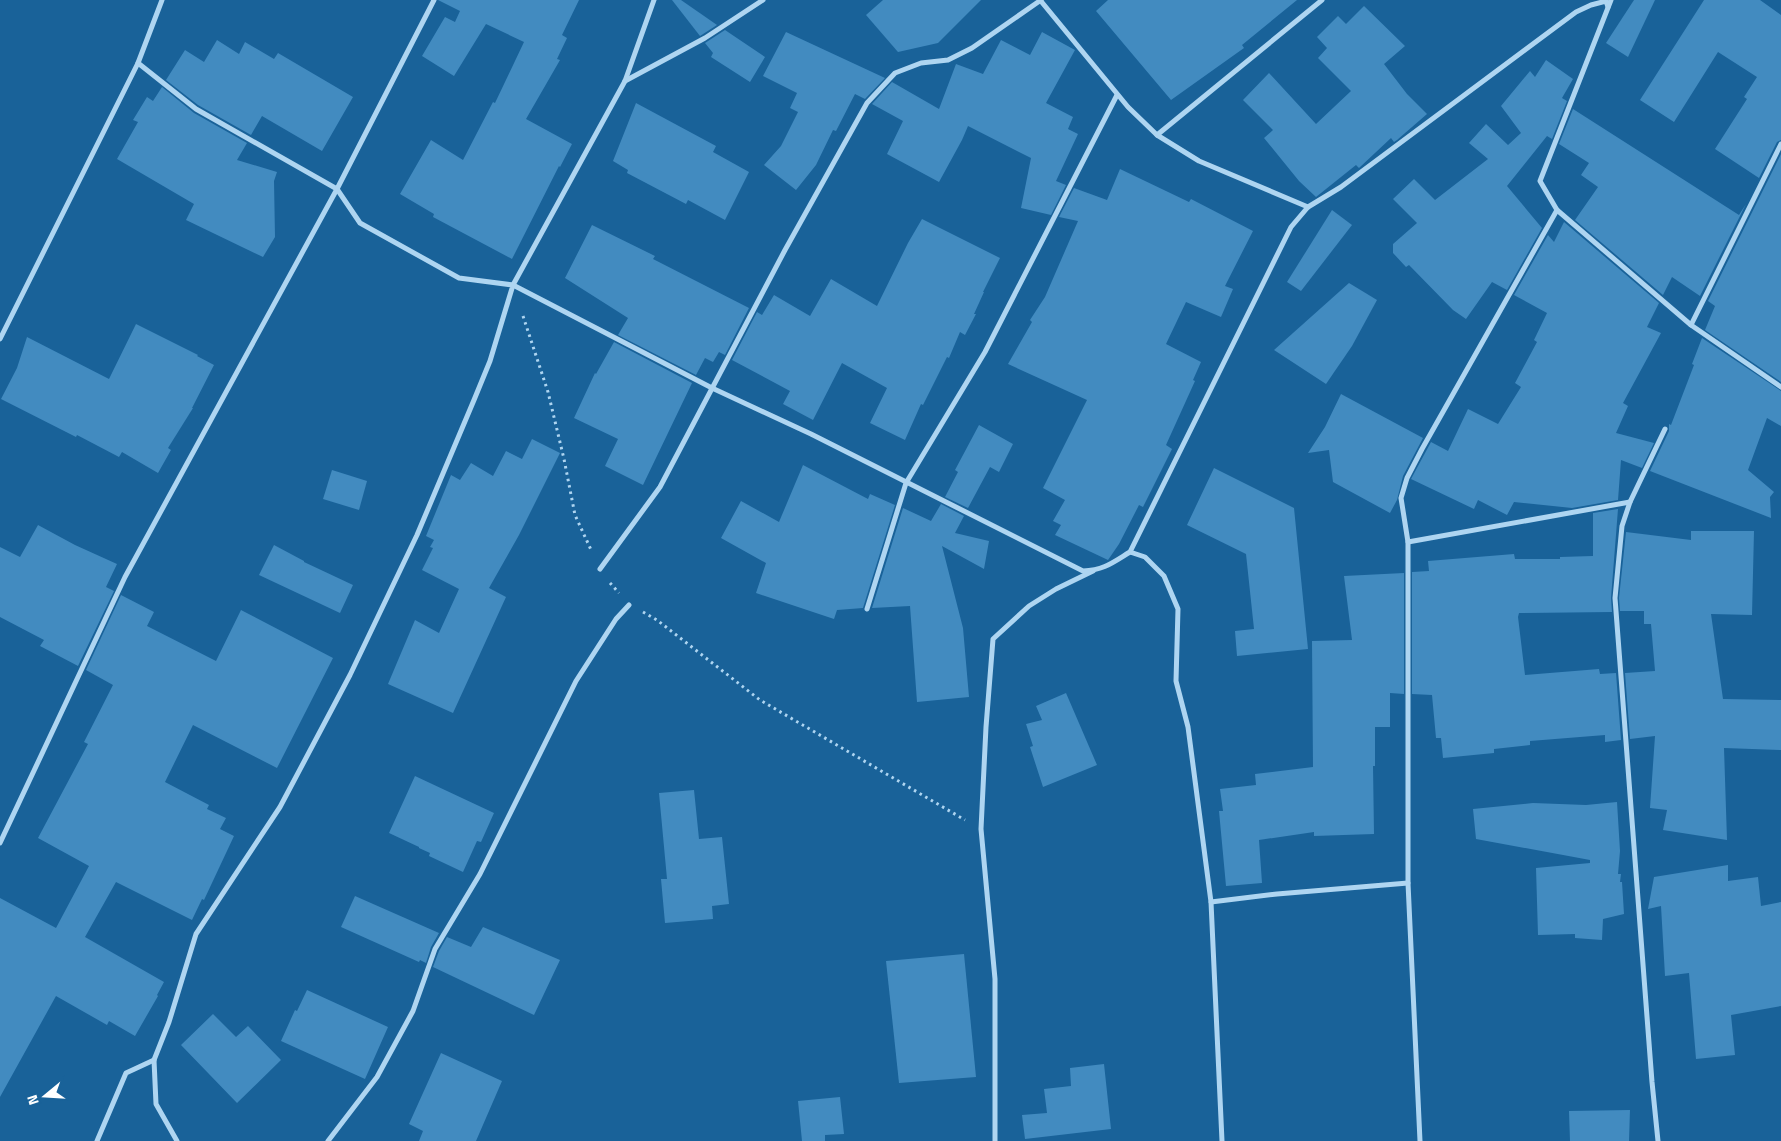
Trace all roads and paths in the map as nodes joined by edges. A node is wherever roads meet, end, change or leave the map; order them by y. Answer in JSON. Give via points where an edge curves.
{"nodes":[{"id":1,"x":162,"y":0,"type":"edge"},
{"id":2,"x":434,"y":0,"type":"edge"},
{"id":3,"x":654,"y":0,"type":"edge"},
{"id":4,"x":764,"y":0,"type":"edge"},
{"id":5,"x":1040,"y":0,"type":"edge"},
{"id":6,"x":1322,"y":0,"type":"edge"},
{"id":7,"x":1611,"y":0,"type":"edge"},
{"id":8,"x":1608,"y":8,"type":"junction"},
{"id":9,"x":138,"y":63,"type":"junction"},
{"id":10,"x":625,"y":81,"type":"junction"},
{"id":11,"x":1117,"y":95,"type":"junction"},
{"id":12,"x":1157,"y":135,"type":"junction"},
{"id":13,"x":1781,"y":144,"type":"edge"},
{"id":14,"x":337,"y":189,"type":"junction"},
{"id":15,"x":1308,"y":207,"type":"junction"},
{"id":16,"x":1557,"y":210,"type":"junction"},
{"id":17,"x":513,"y":285,"type":"junction"},
{"id":18,"x":1691,"y":326,"type":"junction"},
{"id":19,"x":0,"y":339,"type":"edge"},
{"id":20,"x":712,"y":388,"type":"junction"},
{"id":21,"x":1781,"y":388,"type":"edge"},
{"id":22,"x":1665,"y":430,"type":"dead end"},
{"id":23,"x":906,"y":483,"type":"junction"},
{"id":24,"x":1630,"y":502,"type":"junction"},
{"id":25,"x":1408,"y":542,"type":"junction"},
{"id":26,"x":1130,"y":552,"type":"junction"},
{"id":27,"x":600,"y":569,"type":"junction"},
{"id":28,"x":1095,"y":570,"type":"junction"},
{"id":29,"x":628,"y":605,"type":"junction"},
{"id":30,"x":867,"y":609,"type":"dead end"},
{"id":31,"x":981,"y":829,"type":"junction"},
{"id":32,"x":0,"y":844,"type":"edge"},
{"id":33,"x":1408,"y":883,"type":"junction"},
{"id":34,"x":1210,"y":902,"type":"junction"},
{"id":35,"x":154,"y":1060,"type":"junction"},
{"id":36,"x":98,"y":1141,"type":"edge"},
{"id":37,"x":177,"y":1141,"type":"edge"},
{"id":38,"x":328,"y":1141,"type":"edge"},
{"id":39,"x":995,"y":1141,"type":"edge"},
{"id":40,"x":1222,"y":1141,"type":"edge"},
{"id":41,"x":1420,"y":1141,"type":"edge"},
{"id":42,"x":1658,"y":1141,"type":"edge"}],
"edges":[{"from":1,"to":9,"type":"street"},
{"from":2,"to":14,"type":"street"},
{"from":3,"to":10,"type":"street"},
{"from":4,"to":10,"type":"street","via":[[705,38]]},
{"from":5,"to":11,"type":"street"},
{"from":5,"to":20,"type":"street","via":[[972,48],[948,60],[921,63],[895,73],[867,103]]},
{"from":6,"to":12,"type":"street"},
{"from":7,"to":8,"type":"street"},
{"from":8,"to":15,"type":"street","via":[[1606,1],[1576,12],[1341,187]]},
{"from":8,"to":16,"type":"street","via":[[1540,181]]},
{"from":9,"to":14,"type":"street","via":[[196,109]]},
{"from":9,"to":19,"type":"street"},
{"from":10,"to":17,"type":"street"},
{"from":11,"to":12,"type":"street"},
{"from":11,"to":23,"type":"street","via":[[985,352]]},
{"from":12,"to":15,"type":"street","via":[[1199,161]]},
{"from":13,"to":18,"type":"street"},
{"from":14,"to":17,"type":"street","via":[[360,223],[459,278]]},
{"from":14,"to":32,"type":"street","via":[[125,578]]},
{"from":15,"to":26,"type":"street","via":[[1291,227]]},
{"from":16,"to":18,"type":"street"},
{"from":16,"to":25,"type":"street","via":[[1407,478],[1401,498]]},
{"from":17,"to":20,"type":"street"},
{"from":17,"to":27,"type":"path","via":[[548,392],[575,515]]},
{"from":17,"to":35,"type":"street","via":[[490,361],[417,535],[350,675],[280,807],[196,934]]},
{"from":18,"to":21,"type":"street"},
{"from":20,"to":23,"type":"street"},
{"from":20,"to":27,"type":"street","via":[[660,487]]},
{"from":22,"to":24,"type":"street"},
{"from":23,"to":28,"type":"street","via":[[1083,571]]},
{"from":23,"to":30,"type":"street"},
{"from":24,"to":25,"type":"street"},
{"from":24,"to":42,"type":"street","via":[[1622,526],[1615,598]]},
{"from":25,"to":33,"type":"street"},
{"from":26,"to":28,"type":"street"},
{"from":26,"to":34,"type":"street","via":[[1145,556],[1164,576],[1178,609],[1176,681],[1188,727]]},
{"from":27,"to":29,"type":"path"},
{"from":28,"to":31,"type":"street","via":[[1029,606],[993,639]]},
{"from":29,"to":31,"type":"path","via":[[657,620],[760,700]]},
{"from":29,"to":38,"type":"street","via":[[576,681],[480,874],[435,949],[413,1011],[377,1077]]},
{"from":31,"to":39,"type":"street","via":[[995,979]]},
{"from":33,"to":34,"type":"street"},
{"from":33,"to":41,"type":"street"},
{"from":34,"to":40,"type":"street"},
{"from":35,"to":36,"type":"street","via":[[126,1074]]},
{"from":35,"to":37,"type":"street","via":[[156,1104]]}]}
